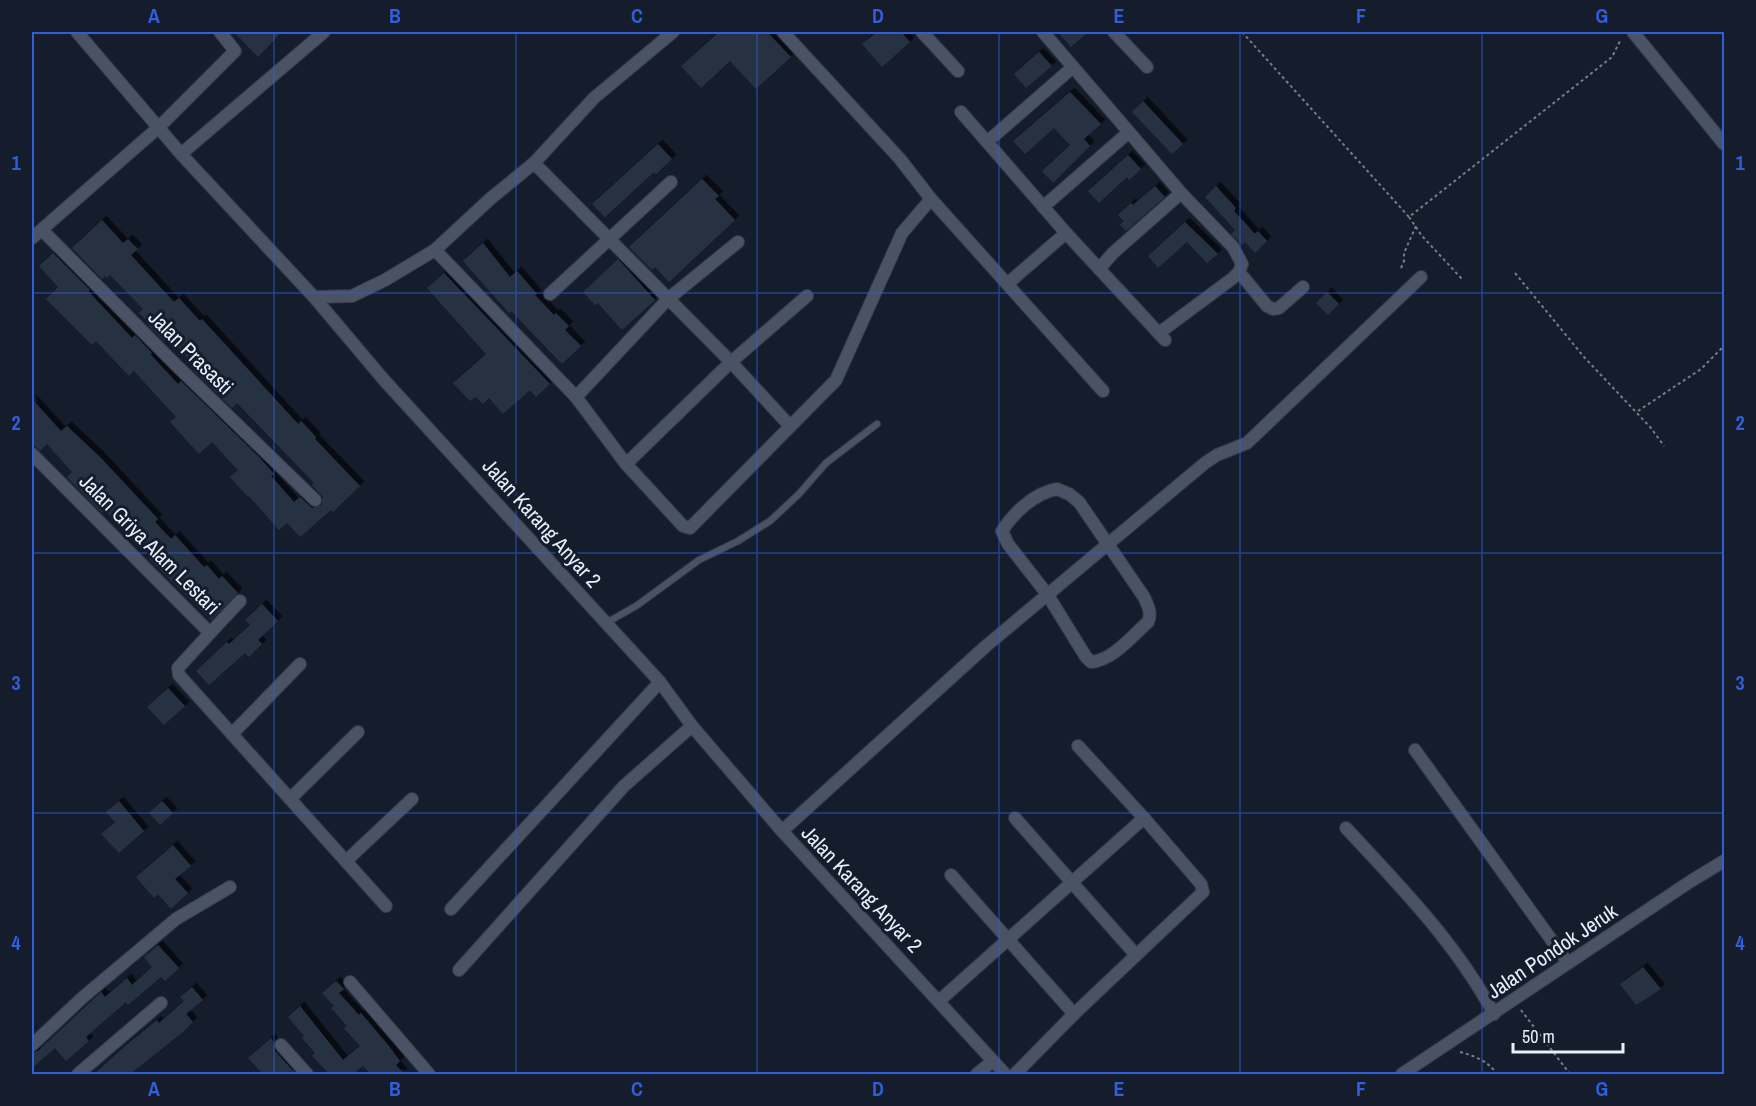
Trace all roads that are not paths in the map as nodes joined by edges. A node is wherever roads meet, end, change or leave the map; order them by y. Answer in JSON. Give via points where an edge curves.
{"nodes":[{"id":1,"x":77,"y":32,"type":"edge"},
{"id":2,"x":220,"y":32,"type":"edge"},
{"id":3,"x":324,"y":32,"type":"edge"},
{"id":4,"x":673,"y":32,"type":"edge"},
{"id":5,"x":783,"y":32,"type":"edge"},
{"id":6,"x":922,"y":32,"type":"edge"},
{"id":7,"x":1042,"y":32,"type":"edge"},
{"id":8,"x":1114,"y":32,"type":"edge"},
{"id":9,"x":1633,"y":32,"type":"edge"},
{"id":10,"x":1073,"y":67,"type":"junction"},
{"id":11,"x":1147,"y":67,"type":"dead end"},
{"id":12,"x":958,"y":71,"type":"dead end"},
{"id":13,"x":962,"y":112,"type":"dead end"},
{"id":14,"x":159,"y":127,"type":"junction"},
{"id":15,"x":1129,"y":132,"type":"junction"},
{"id":16,"x":987,"y":142,"type":"junction"},
{"id":17,"x":1725,"y":144,"type":"edge"},
{"id":18,"x":181,"y":153,"type":"junction"},
{"id":19,"x":534,"y":163,"type":"junction"},
{"id":20,"x":671,"y":182,"type":"dead end"},
{"id":21,"x":1181,"y":193,"type":"junction"},
{"id":22,"x":931,"y":199,"type":"junction"},
{"id":23,"x":1043,"y":207,"type":"junction"},
{"id":24,"x":42,"y":230,"type":"junction"},
{"id":25,"x":1066,"y":233,"type":"junction"},
{"id":26,"x":32,"y":238,"type":"edge"},
{"id":27,"x":608,"y":240,"type":"junction"},
{"id":28,"x":738,"y":242,"type":"dead end"},
{"id":29,"x":435,"y":250,"type":"junction"},
{"id":30,"x":1099,"y":269,"type":"junction"},
{"id":31,"x":1239,"y":272,"type":"junction"},
{"id":32,"x":1421,"y":277,"type":"dead end"},
{"id":33,"x":1007,"y":284,"type":"junction"},
{"id":34,"x":1303,"y":287,"type":"dead end"},
{"id":35,"x":550,"y":294,"type":"dead end"},
{"id":36,"x":807,"y":296,"type":"dead end"},
{"id":37,"x":315,"y":297,"type":"junction"},
{"id":38,"x":668,"y":298,"type":"junction"},
{"id":39,"x":731,"y":362,"type":"junction"},
{"id":40,"x":1103,"y":391,"type":"dead end"},
{"id":41,"x":576,"y":397,"type":"junction"},
{"id":42,"x":877,"y":424,"type":"dead end"},
{"id":43,"x":790,"y":426,"type":"junction"},
{"id":44,"x":32,"y":454,"type":"edge"},
{"id":45,"x":626,"y":464,"type":"junction"},
{"id":46,"x":315,"y":500,"type":"dead end"},
{"id":47,"x":1108,"y":544,"type":"junction"},
{"id":48,"x":1047,"y":594,"type":"junction"},
{"id":49,"x":240,"y":601,"type":"dead end"},
{"id":50,"x":606,"y":623,"type":"junction"},
{"id":51,"x":210,"y":633,"type":"junction"},
{"id":52,"x":300,"y":664,"type":"dead end"},
{"id":53,"x":660,"y":682,"type":"junction"},
{"id":54,"x":692,"y":726,"type":"junction"},
{"id":55,"x":358,"y":732,"type":"dead end"},
{"id":56,"x":232,"y":734,"type":"junction"},
{"id":57,"x":1078,"y":746,"type":"dead end"},
{"id":58,"x":1415,"y":750,"type":"dead end"},
{"id":59,"x":290,"y":800,"type":"junction"},
{"id":60,"x":412,"y":800,"type":"dead end"},
{"id":61,"x":1015,"y":818,"type":"dead end"},
{"id":62,"x":1144,"y":818,"type":"junction"},
{"id":63,"x":1346,"y":828,"type":"dead end"},
{"id":64,"x":782,"y":831,"type":"junction"},
{"id":65,"x":346,"y":861,"type":"junction"},
{"id":66,"x":1725,"y":861,"type":"edge"},
{"id":67,"x":951,"y":875,"type":"dead end"},
{"id":68,"x":1072,"y":883,"type":"junction"},
{"id":69,"x":230,"y":887,"type":"dead end"},
{"id":70,"x":386,"y":906,"type":"dead end"},
{"id":71,"x":451,"y":909,"type":"dead end"},
{"id":72,"x":1008,"y":940,"type":"junction"},
{"id":73,"x":1136,"y":955,"type":"junction"},
{"id":74,"x":1568,"y":963,"type":"junction"},
{"id":75,"x":459,"y":970,"type":"dead end"},
{"id":76,"x":350,"y":982,"type":"dead end"},
{"id":77,"x":939,"y":1001,"type":"junction"},
{"id":78,"x":161,"y":1003,"type":"dead end"},
{"id":79,"x":1074,"y":1014,"type":"junction"},
{"id":80,"x":1494,"y":1014,"type":"junction"},
{"id":81,"x":281,"y":1045,"type":"dead end"},
{"id":82,"x":32,"y":1046,"type":"edge"},
{"id":83,"x":993,"y":1061,"type":"junction"},
{"id":84,"x":78,"y":1074,"type":"edge"},
{"id":85,"x":307,"y":1074,"type":"edge"},
{"id":86,"x":429,"y":1074,"type":"edge"},
{"id":87,"x":977,"y":1074,"type":"edge"},
{"id":88,"x":1005,"y":1074,"type":"edge"},
{"id":89,"x":1015,"y":1074,"type":"edge"},
{"id":90,"x":1402,"y":1074,"type":"edge"}],
"edges":[{"from":1,"to":14,"type":"street"},
{"from":2,"to":14,"type":"street","via":[[235,51]]},
{"from":3,"to":18,"type":"street"},
{"from":4,"to":19,"type":"street","via":[[594,98]]},
{"from":5,"to":22,"type":"street","via":[[900,159]]},
{"from":6,"to":12,"type":"street"},
{"from":7,"to":10,"type":"street"},
{"from":8,"to":11,"type":"street"},
{"from":9,"to":17,"type":"street"},
{"from":10,"to":15,"type":"street"},
{"from":10,"to":16,"type":"street"},
{"from":13,"to":16,"type":"street"},
{"from":14,"to":18,"type":"street","name":"Jalan Karang Anyar 2"},
{"from":14,"to":24,"type":"street"},
{"from":15,"to":21,"type":"street"},
{"from":15,"to":23,"type":"street"},
{"from":16,"to":23,"type":"street"},
{"from":18,"to":37,"type":"street","name":"Jalan Karang Anyar 2"},
{"from":19,"to":27,"type":"street"},
{"from":19,"to":29,"type":"street"},
{"from":20,"to":27,"type":"street"},
{"from":21,"to":30,"type":"street"},
{"from":21,"to":31,"type":"street","via":[[1233,247],[1242,264]]},
{"from":22,"to":33,"type":"street"},
{"from":22,"to":43,"type":"street","via":[[902,233],[836,380]]},
{"from":23,"to":25,"type":"street"},
{"from":24,"to":26,"type":"street"},
{"from":24,"to":46,"type":"street","name":"Jalan Prasasti"},
{"from":25,"to":30,"type":"street"},
{"from":25,"to":33,"type":"street"},
{"from":27,"to":35,"type":"street"},
{"from":27,"to":38,"type":"street"},
{"from":28,"to":38,"type":"street"},
{"from":29,"to":37,"type":"street","via":[[352,296]]},
{"from":29,"to":41,"type":"street"},
{"from":30,"to":31,"type":"street","via":[[1162,336]]},
{"from":31,"to":34,"type":"street","via":[[1272,309],[1279,308]]},
{"from":32,"to":47,"type":"street","via":[[1246,443],[1205,463]]},
{"from":33,"to":40,"type":"street"},
{"from":36,"to":39,"type":"street"},
{"from":37,"to":50,"type":"street","name":"Jalan Karang Anyar 2","via":[[384,380]]},
{"from":38,"to":39,"type":"street"},
{"from":38,"to":41,"type":"street"},
{"from":39,"to":43,"type":"street"},
{"from":39,"to":45,"type":"street"},
{"from":41,"to":45,"type":"street"},
{"from":42,"to":50,"type":"lane","via":[[826,464],[770,521],[699,560]]},
{"from":43,"to":45,"type":"street","via":[[690,528],[682,526]]},
{"from":44,"to":51,"type":"street","name":"Jalan Griya Alam Lestari"},
{"from":47,"to":48,"type":"street"},
{"from":47,"to":48,"type":"street","via":[[1076,498],[1064,491],[1049,490],[1020,509],[1002,531]]},
{"from":47,"to":48,"type":"street","via":[[1144,597],[1150,616],[1109,657],[1091,662],[1086,657]]},
{"from":48,"to":64,"type":"street"},
{"from":49,"to":51,"type":"street","name":"Jalan Griya Alam Lestari"},
{"from":50,"to":53,"type":"street","name":"Jalan Karang Anyar 2"},
{"from":51,"to":56,"type":"street","via":[[177,671]]},
{"from":52,"to":56,"type":"street"},
{"from":53,"to":54,"type":"street","name":"Jalan Karang Anyar 2"},
{"from":53,"to":71,"type":"street"},
{"from":54,"to":64,"type":"street","name":"Jalan Karang Anyar 2"},
{"from":54,"to":75,"type":"street","via":[[624,786]]},
{"from":55,"to":59,"type":"street"},
{"from":56,"to":59,"type":"street"},
{"from":57,"to":62,"type":"street"},
{"from":58,"to":74,"type":"street"},
{"from":59,"to":65,"type":"street"},
{"from":60,"to":65,"type":"street"},
{"from":61,"to":68,"type":"street"},
{"from":62,"to":68,"type":"street"},
{"from":62,"to":73,"type":"street","via":[[1201,884],[1203,892]]},
{"from":63,"to":80,"type":"street","via":[[1413,900],[1477,982]]},
{"from":64,"to":77,"type":"street","name":"Jalan Karang Anyar 2"},
{"from":65,"to":70,"type":"street"},
{"from":66,"to":74,"type":"street","name":"Jalan Pondok Jeruk"},
{"from":67,"to":72,"type":"street"},
{"from":68,"to":72,"type":"street"},
{"from":68,"to":73,"type":"street"},
{"from":69,"to":82,"type":"street","via":[[176,919]]},
{"from":72,"to":77,"type":"street"},
{"from":72,"to":79,"type":"street"},
{"from":73,"to":79,"type":"street"},
{"from":74,"to":80,"type":"street","name":"Jalan Pondok Jeruk"},
{"from":76,"to":86,"type":"street"},
{"from":77,"to":83,"type":"street","name":"Jalan Karang Anyar 2"},
{"from":78,"to":84,"type":"street"},
{"from":79,"to":89,"type":"street"},
{"from":80,"to":90,"type":"street","name":"Jalan Pondok Jeruk"},
{"from":81,"to":85,"type":"street"},
{"from":83,"to":87,"type":"street"},
{"from":83,"to":88,"type":"street","name":"Jalan Karang Anyar 2"}]}
